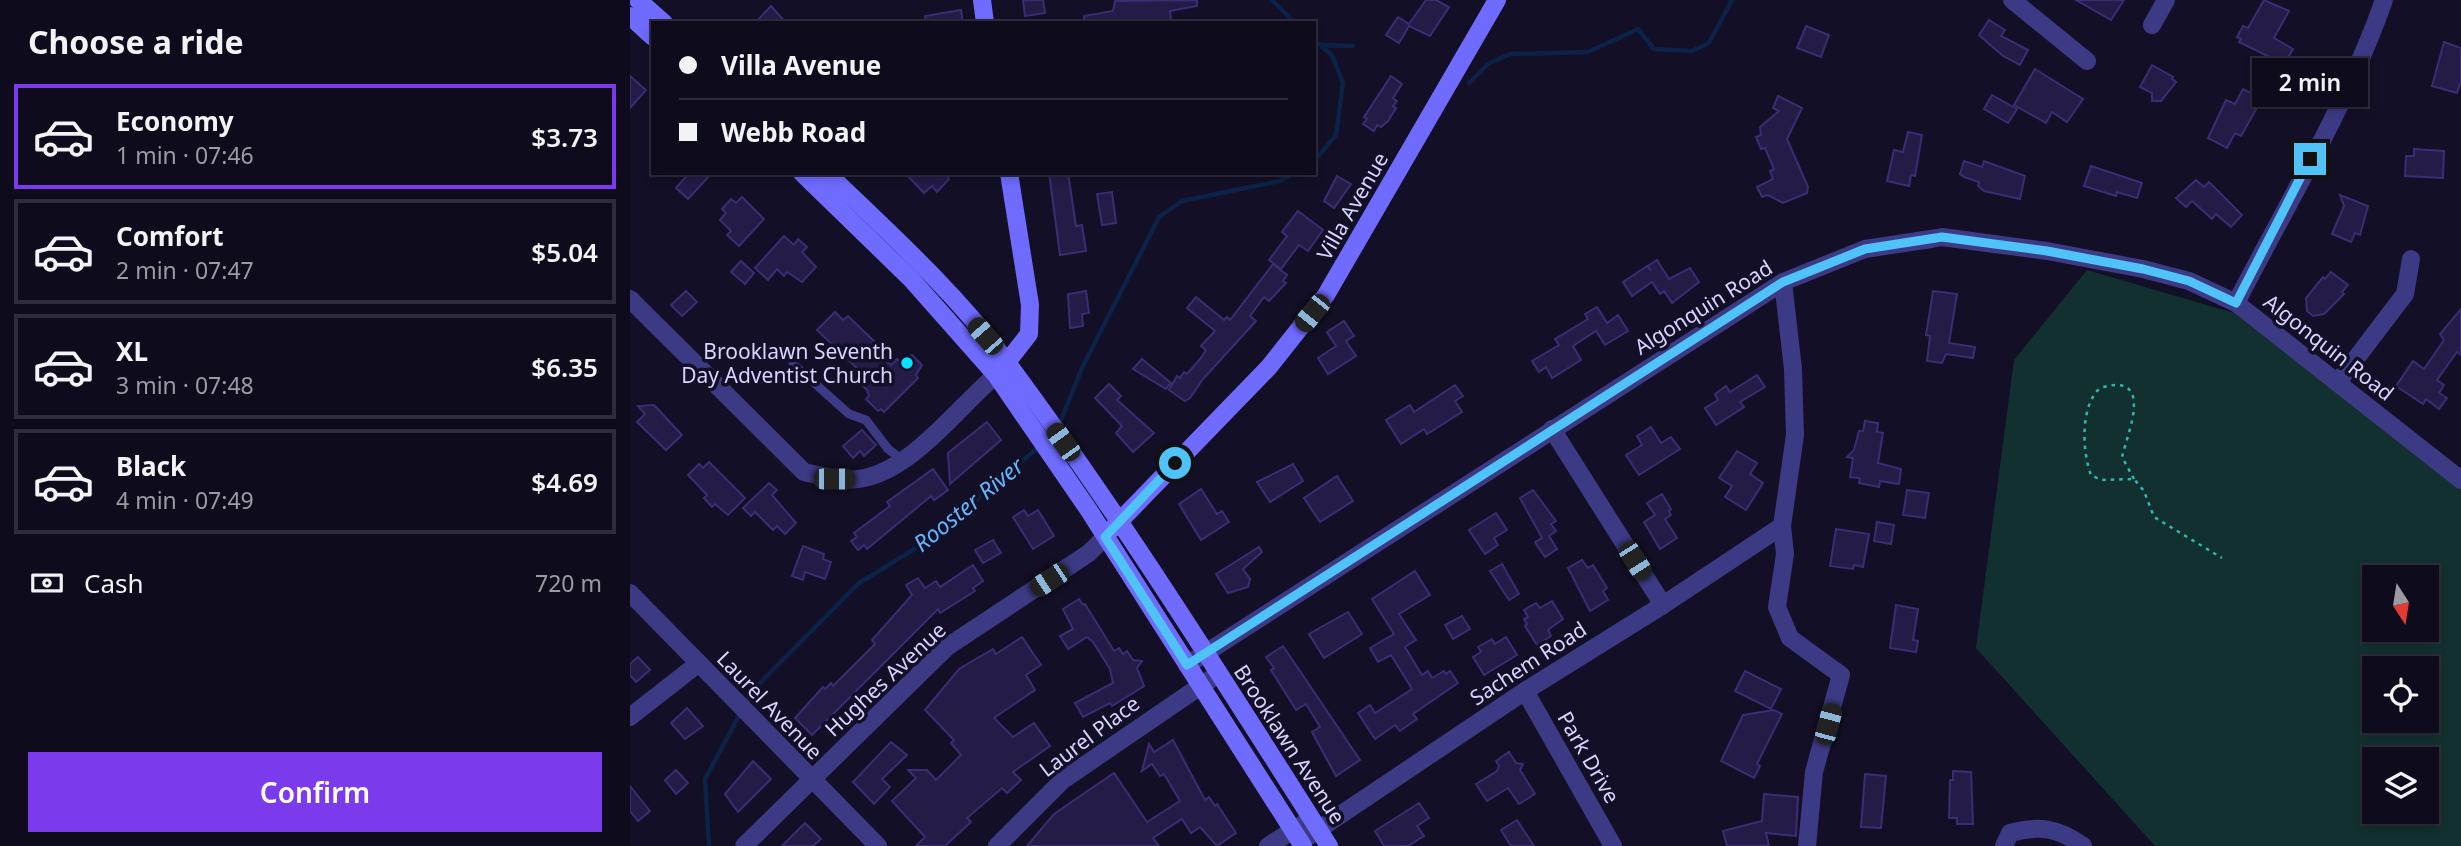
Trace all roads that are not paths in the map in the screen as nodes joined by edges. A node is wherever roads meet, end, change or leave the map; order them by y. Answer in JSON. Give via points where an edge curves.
{"nodes":[{"id":1,"x":982,"y":0,"type":"edge"},
{"id":2,"x":1497,"y":0,"type":"edge"},
{"id":3,"x":2012,"y":0,"type":"edge"},
{"id":4,"x":2166,"y":0,"type":"edge"},
{"id":5,"x":2384,"y":0,"type":"edge"},
{"id":6,"x":635,"y":11,"type":"edge"},
{"id":7,"x":659,"y":21,"type":"edge"},
{"id":8,"x":985,"y":21,"type":"edge"},
{"id":9,"x":2152,"y":26,"type":"dead end"},
{"id":10,"x":651,"y":34,"type":"edge"},
{"id":11,"x":2087,"y":61,"type":"dead end"},
{"id":12,"x":804,"y":175,"type":"edge"},
{"id":13,"x":829,"y":175,"type":"edge"},
{"id":14,"x":1009,"y":175,"type":"edge"},
{"id":15,"x":2411,"y":259,"type":"dead end"},
{"id":16,"x":1783,"y":282,"type":"junction"},
{"id":17,"x":630,"y":299,"type":"edge"},
{"id":18,"x":2236,"y":303,"type":"junction"},
{"id":19,"x":793,"y":363,"type":"dead end"},
{"id":20,"x":1002,"y":370,"type":"junction"},
{"id":21,"x":2338,"y":382,"type":"junction"},
{"id":22,"x":1034,"y":416,"type":"junction"},
{"id":23,"x":1552,"y":429,"type":"junction"},
{"id":24,"x":904,"y":461,"type":"junction"},
{"id":25,"x":2461,"y":480,"type":"edge"},
{"id":26,"x":1119,"y":521,"type":"junction"},
{"id":27,"x":1782,"y":526,"type":"junction"},
{"id":28,"x":1105,"y":537,"type":"junction"},
{"id":29,"x":630,"y":593,"type":"edge"},
{"id":30,"x":1663,"y":606,"type":"junction"},
{"id":31,"x":1205,"y":654,"type":"junction"},
{"id":32,"x":699,"y":663,"type":"junction"},
{"id":33,"x":1187,"y":665,"type":"junction"},
{"id":34,"x":1218,"y":674,"type":"junction"},
{"id":35,"x":1200,"y":685,"type":"junction"},
{"id":36,"x":1525,"y":691,"type":"junction"},
{"id":37,"x":630,"y":717,"type":"edge"},
{"id":38,"x":811,"y":781,"type":"junction"},
{"id":39,"x":1315,"y":824,"type":"junction"},
{"id":40,"x":1298,"y":839,"type":"edge"},
{"id":41,"x":2076,"y":841,"type":"edge"},
{"id":42,"x":744,"y":846,"type":"edge"},
{"id":43,"x":878,"y":846,"type":"edge"},
{"id":44,"x":997,"y":846,"type":"edge"},
{"id":45,"x":1268,"y":846,"type":"edge"},
{"id":46,"x":1329,"y":846,"type":"edge"},
{"id":47,"x":1613,"y":846,"type":"edge"},
{"id":48,"x":1807,"y":846,"type":"edge"},
{"id":49,"x":2004,"y":846,"type":"edge"}],
"edges":[{"from":1,"to":8,"type":"main road"},
{"from":2,"to":26,"type":"main road","name":"Villa Avenue","via":[[1326,295],[1269,367]]},
{"from":3,"to":11,"type":"street"},
{"from":4,"to":9,"type":"street"},
{"from":5,"to":18,"type":"street","via":[[2374,29]]},
{"from":6,"to":7,"type":"main road"},
{"from":6,"to":10,"type":"main road"},
{"from":12,"to":20,"type":"main road","name":"Brooklawn Avenue"},
{"from":13,"to":20,"type":"main road","name":"Brooklawn Avenue","via":[[919,262]]},
{"from":14,"to":20,"type":"main road","via":[[1030,305],[1030,334]]},
{"from":15,"to":21,"type":"street","via":[[2405,294]]},
{"from":16,"to":18,"type":"street","name":"Algonquin Road","via":[[1865,249],[1942,237],[2143,269],[2189,281]]},
{"from":16,"to":23,"type":"street","name":"Algonquin Road"},
{"from":16,"to":27,"type":"street","via":[[1795,435]]},
{"from":17,"to":24,"type":"street","via":[[804,472],[859,479]]},
{"from":18,"to":21,"type":"street","name":"Algonquin Road"},
{"from":19,"to":24,"type":"lane","via":[[849,414],[866,419],[888,449]]},
{"from":20,"to":22,"type":"main road","name":"Brooklawn Avenue"},
{"from":20,"to":24,"type":"street"},
{"from":21,"to":25,"type":"street","name":"Algonquin Road"},
{"from":22,"to":26,"type":"main road","name":"Brooklawn Avenue","via":[[1063,442]]},
{"from":22,"to":28,"type":"main road","name":"Brooklawn Avenue","via":[[1052,457]]},
{"from":23,"to":30,"type":"street"},
{"from":23,"to":31,"type":"street","name":"Algonquin Road"},
{"from":26,"to":28,"type":"main road","name":"Villa Avenue"},
{"from":26,"to":31,"type":"main road","name":"Brooklawn Avenue"},
{"from":27,"to":30,"type":"street","name":"Sachem Road"},
{"from":27,"to":48,"type":"street","via":[[1785,554],[1777,607],[1790,638],[1841,675],[1814,772]]},
{"from":28,"to":33,"type":"main road","name":"Brooklawn Avenue"},
{"from":28,"to":38,"type":"street","name":"Hughes Avenue","via":[[1089,554],[947,647]]},
{"from":29,"to":32,"type":"street","name":"Laurel Avenue"},
{"from":30,"to":36,"type":"street","name":"Sachem Road"},
{"from":31,"to":33,"type":"street","name":"Algonquin Road"},
{"from":31,"to":34,"type":"main road","name":"Brooklawn Avenue"},
{"from":32,"to":37,"type":"street"},
{"from":32,"to":38,"type":"street","name":"Laurel Avenue"},
{"from":33,"to":35,"type":"main road","name":"Brooklawn Avenue"},
{"from":34,"to":35,"type":"street","name":"Laurel Place"},
{"from":34,"to":39,"type":"main road","name":"Brooklawn Avenue"},
{"from":35,"to":40,"type":"main road","name":"Brooklawn Avenue"},
{"from":35,"to":44,"type":"street","name":"Laurel Place","via":[[1063,780]]},
{"from":36,"to":39,"type":"street","name":"Sachem Road"},
{"from":36,"to":47,"type":"street","name":"Park Drive"},
{"from":38,"to":42,"type":"street","name":"Hughes Avenue"},
{"from":38,"to":43,"type":"street","name":"Laurel Avenue"},
{"from":39,"to":40,"type":"street","name":"Sachem Road"},
{"from":39,"to":46,"type":"main road","name":"Brooklawn Avenue"},
{"from":40,"to":45,"type":"street","name":"Sachem Road"},
{"from":41,"to":49,"type":"street","via":[[2035,826],[2010,833]]}]}
